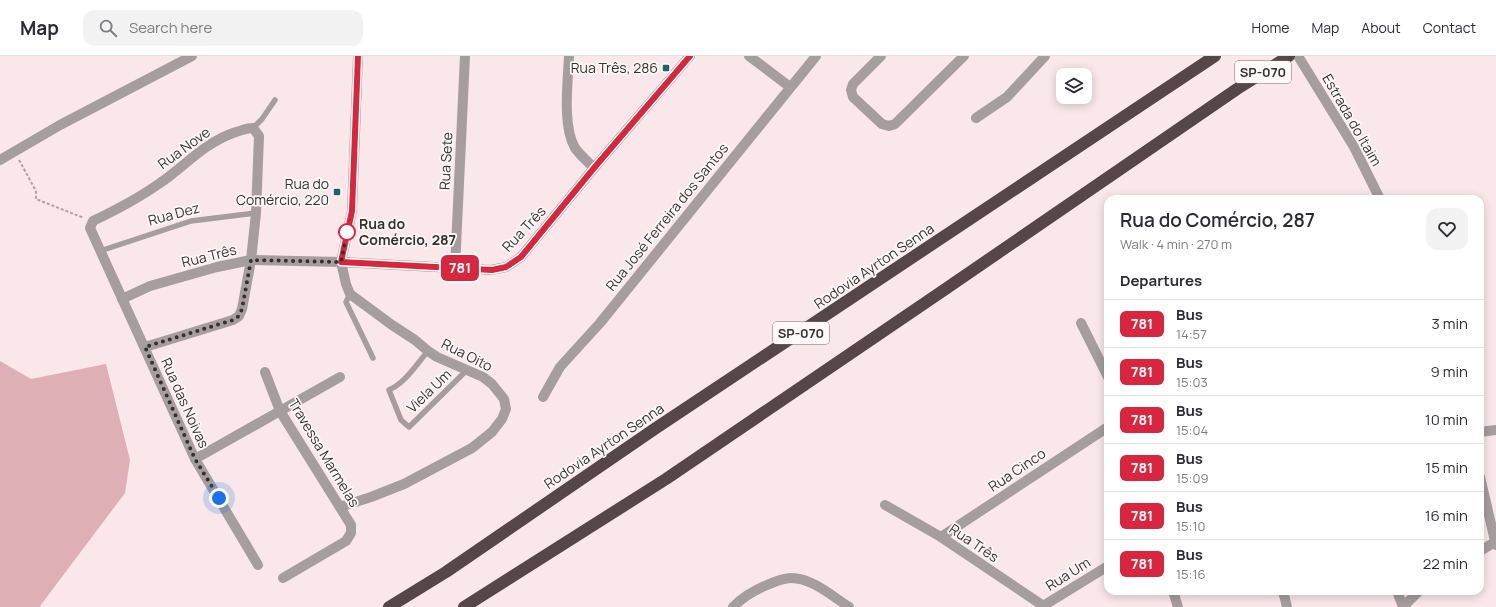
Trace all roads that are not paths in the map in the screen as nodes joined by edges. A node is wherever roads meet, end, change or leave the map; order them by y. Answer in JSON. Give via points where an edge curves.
{"nodes":[{"id":1,"x":192,"y":56,"type":"edge"},
{"id":2,"x":358,"y":56,"type":"edge"},
{"id":3,"x":465,"y":56,"type":"edge"},
{"id":4,"x":569,"y":56,"type":"edge"},
{"id":5,"x":690,"y":56,"type":"edge"},
{"id":6,"x":749,"y":56,"type":"edge"},
{"id":7,"x":816,"y":56,"type":"edge"},
{"id":8,"x":881,"y":56,"type":"edge"},
{"id":9,"x":964,"y":56,"type":"edge"},
{"id":10,"x":1045,"y":56,"type":"edge"},
{"id":11,"x":1289,"y":56,"type":"edge"},
{"id":12,"x":1298,"y":56,"type":"edge"},
{"id":13,"x":1214,"y":57,"type":"edge"},
{"id":14,"x":790,"y":87,"type":"junction"},
{"id":15,"x":275,"y":100,"type":"dead end"},
{"id":16,"x":976,"y":118,"type":"dead end"},
{"id":17,"x":253,"y":128,"type":"junction"},
{"id":18,"x":0,"y":160,"type":"edge"},
{"id":19,"x":594,"y":168,"type":"junction"},
{"id":20,"x":1378,"y":195,"type":"edge"},
{"id":21,"x":256,"y":213,"type":"junction"},
{"id":22,"x":92,"y":223,"type":"joint"},
{"id":23,"x":100,"y":250,"type":"junction"},
{"id":24,"x":251,"y":260,"type":"junction"},
{"id":25,"x":341,"y":262,"type":"junction"},
{"id":26,"x":455,"y":268,"type":"junction"},
{"id":27,"x":350,"y":294,"type":"junction"},
{"id":28,"x":122,"y":299,"type":"junction"},
{"id":29,"x":1081,"y":323,"type":"dead end"},
{"id":30,"x":145,"y":347,"type":"junction"},
{"id":31,"x":428,"y":351,"type":"junction"},
{"id":32,"x":373,"y":358,"type":"dead end"},
{"id":33,"x":1104,"y":369,"type":"edge"},
{"id":34,"x":467,"y":370,"type":"junction"},
{"id":35,"x":265,"y":372,"type":"dead end"},
{"id":36,"x":340,"y":377,"type":"dead end"},
{"id":37,"x":543,"y":397,"type":"dead end"},
{"id":38,"x":280,"y":411,"type":"junction"},
{"id":39,"x":1104,"y":430,"type":"edge"},
{"id":40,"x":1496,"y":430,"type":"edge"},
{"id":41,"x":1484,"y":432,"type":"edge"},
{"id":42,"x":195,"y":459,"type":"junction"},
{"id":43,"x":1484,"y":493,"type":"edge"},
{"id":44,"x":885,"y":505,"type":"dead end"},
{"id":45,"x":340,"y":507,"type":"junction"},
{"id":46,"x":941,"y":537,"type":"junction"},
{"id":47,"x":1496,"y":544,"type":"edge"},
{"id":48,"x":1484,"y":549,"type":"edge"},
{"id":49,"x":258,"y":565,"type":"dead end"},
{"id":50,"x":1104,"y":568,"type":"edge"},
{"id":51,"x":282,"y":578,"type":"dead end"},
{"id":52,"x":1174,"y":595,"type":"edge"},
{"id":53,"x":1284,"y":595,"type":"edge"},
{"id":54,"x":1398,"y":595,"type":"edge"},
{"id":55,"x":1415,"y":595,"type":"edge"},
{"id":56,"x":1044,"y":606,"type":"edge"},
{"id":57,"x":389,"y":607,"type":"edge"},
{"id":58,"x":464,"y":607,"type":"edge"},
{"id":59,"x":733,"y":607,"type":"edge"},
{"id":60,"x":849,"y":607,"type":"edge"},
{"id":61,"x":1178,"y":607,"type":"edge"},
{"id":62,"x":1287,"y":607,"type":"edge"},
{"id":63,"x":1403,"y":607,"type":"edge"}],
"edges":[{"from":1,"to":18,"type":"street","via":[[60,125]]},
{"from":2,"to":25,"type":"street","via":[[352,211]]},
{"from":3,"to":26,"type":"street","name":"Rua Sete"},
{"from":4,"to":19,"type":"street","via":[[568,127],[575,148]]},
{"from":5,"to":19,"type":"street","name":"Rua Três"},
{"from":6,"to":14,"type":"street"},
{"from":7,"to":14,"type":"street","name":"Rua José Ferreira dos Santos"},
{"from":8,"to":9,"type":"street","via":[[853,84],[851,90],[853,97],[882,124],[889,126],[895,124]]},
{"from":10,"to":16,"type":"street","via":[[1007,97]]},
{"from":11,"to":58,"type":"highway","number":"SP-070","via":[[666,479]]},
{"from":12,"to":20,"type":"street","name":"Estrada do Itaim","via":[[1354,147]]},
{"from":13,"to":57,"type":"highway","name":"Rodovia Ayrton Senna","number":"SP-070","via":[[656,428],[446,572]]},
{"from":14,"to":37,"type":"street","name":"Rua José Ferreira dos Santos","via":[[600,323],[560,367]]},
{"from":15,"to":17,"type":"lane"},
{"from":17,"to":21,"type":"street","via":[[259,136]]},
{"from":17,"to":22,"type":"street","name":"Rua Nove","via":[[224,136],[209,144],[160,183]]},
{"from":19,"to":26,"type":"street","name":"Rua Três","via":[[521,257],[506,267],[492,270]]},
{"from":21,"to":23,"type":"lane","name":"Rua Dez","via":[[190,221]]},
{"from":21,"to":24,"type":"street"},
{"from":22,"to":23,"type":"street","name":"Rua das Noivas","via":[[90,228]]},
{"from":23,"to":28,"type":"street","name":"Rua das Noivas"},
{"from":24,"to":25,"type":"street","name":"Rua Três"},
{"from":24,"to":28,"type":"street","name":"Rua Três","via":[[217,266],[150,286]]},
{"from":24,"to":30,"type":"street","via":[[239,316]]},
{"from":25,"to":26,"type":"street","name":"Rua Três"},
{"from":25,"to":27,"type":"street"},
{"from":27,"to":31,"type":"street","name":"Rua Oito"},
{"from":27,"to":32,"type":"lane","via":[[346,302]]},
{"from":28,"to":30,"type":"street","name":"Rua das Noivas"},
{"from":29,"to":33,"type":"street"},
{"from":30,"to":42,"type":"street","name":"Rua das Noivas"},
{"from":31,"to":34,"type":"street","name":"Rua Oito"},
{"from":31,"to":34,"type":"lane","name":"Viela Um","via":[[404,380],[389,390],[401,420],[409,427]]},
{"from":34,"to":45,"type":"street","name":"Rua Oito","via":[[492,384],[504,399],[506,409],[492,432],[472,448],[404,484]]},
{"from":35,"to":38,"type":"street","name":"Travessa Marmelas"},
{"from":36,"to":38,"type":"street"},
{"from":38,"to":42,"type":"street"},
{"from":38,"to":45,"type":"street","name":"Travessa Marmelas"},
{"from":39,"to":46,"type":"street","name":"Rua Cinco"},
{"from":40,"to":41,"type":"street"},
{"from":42,"to":49,"type":"street","name":"Rua das Noivas"},
{"from":43,"to":47,"type":"street"},
{"from":44,"to":46,"type":"street","name":"Rua Três"},
{"from":45,"to":51,"type":"street","name":"Travessa Marmelas","via":[[351,525],[351,533],[346,541]]},
{"from":46,"to":56,"type":"street","name":"Rua Três"},
{"from":47,"to":48,"type":"street"},
{"from":50,"to":56,"type":"street","name":"Rua Um"},
{"from":52,"to":61,"type":"street"},
{"from":53,"to":62,"type":"street"},
{"from":54,"to":63,"type":"street"},
{"from":55,"to":63,"type":"street"},
{"from":59,"to":60,"type":"street","via":[[760,588],[785,578],[792,578],[813,584]]}]}
